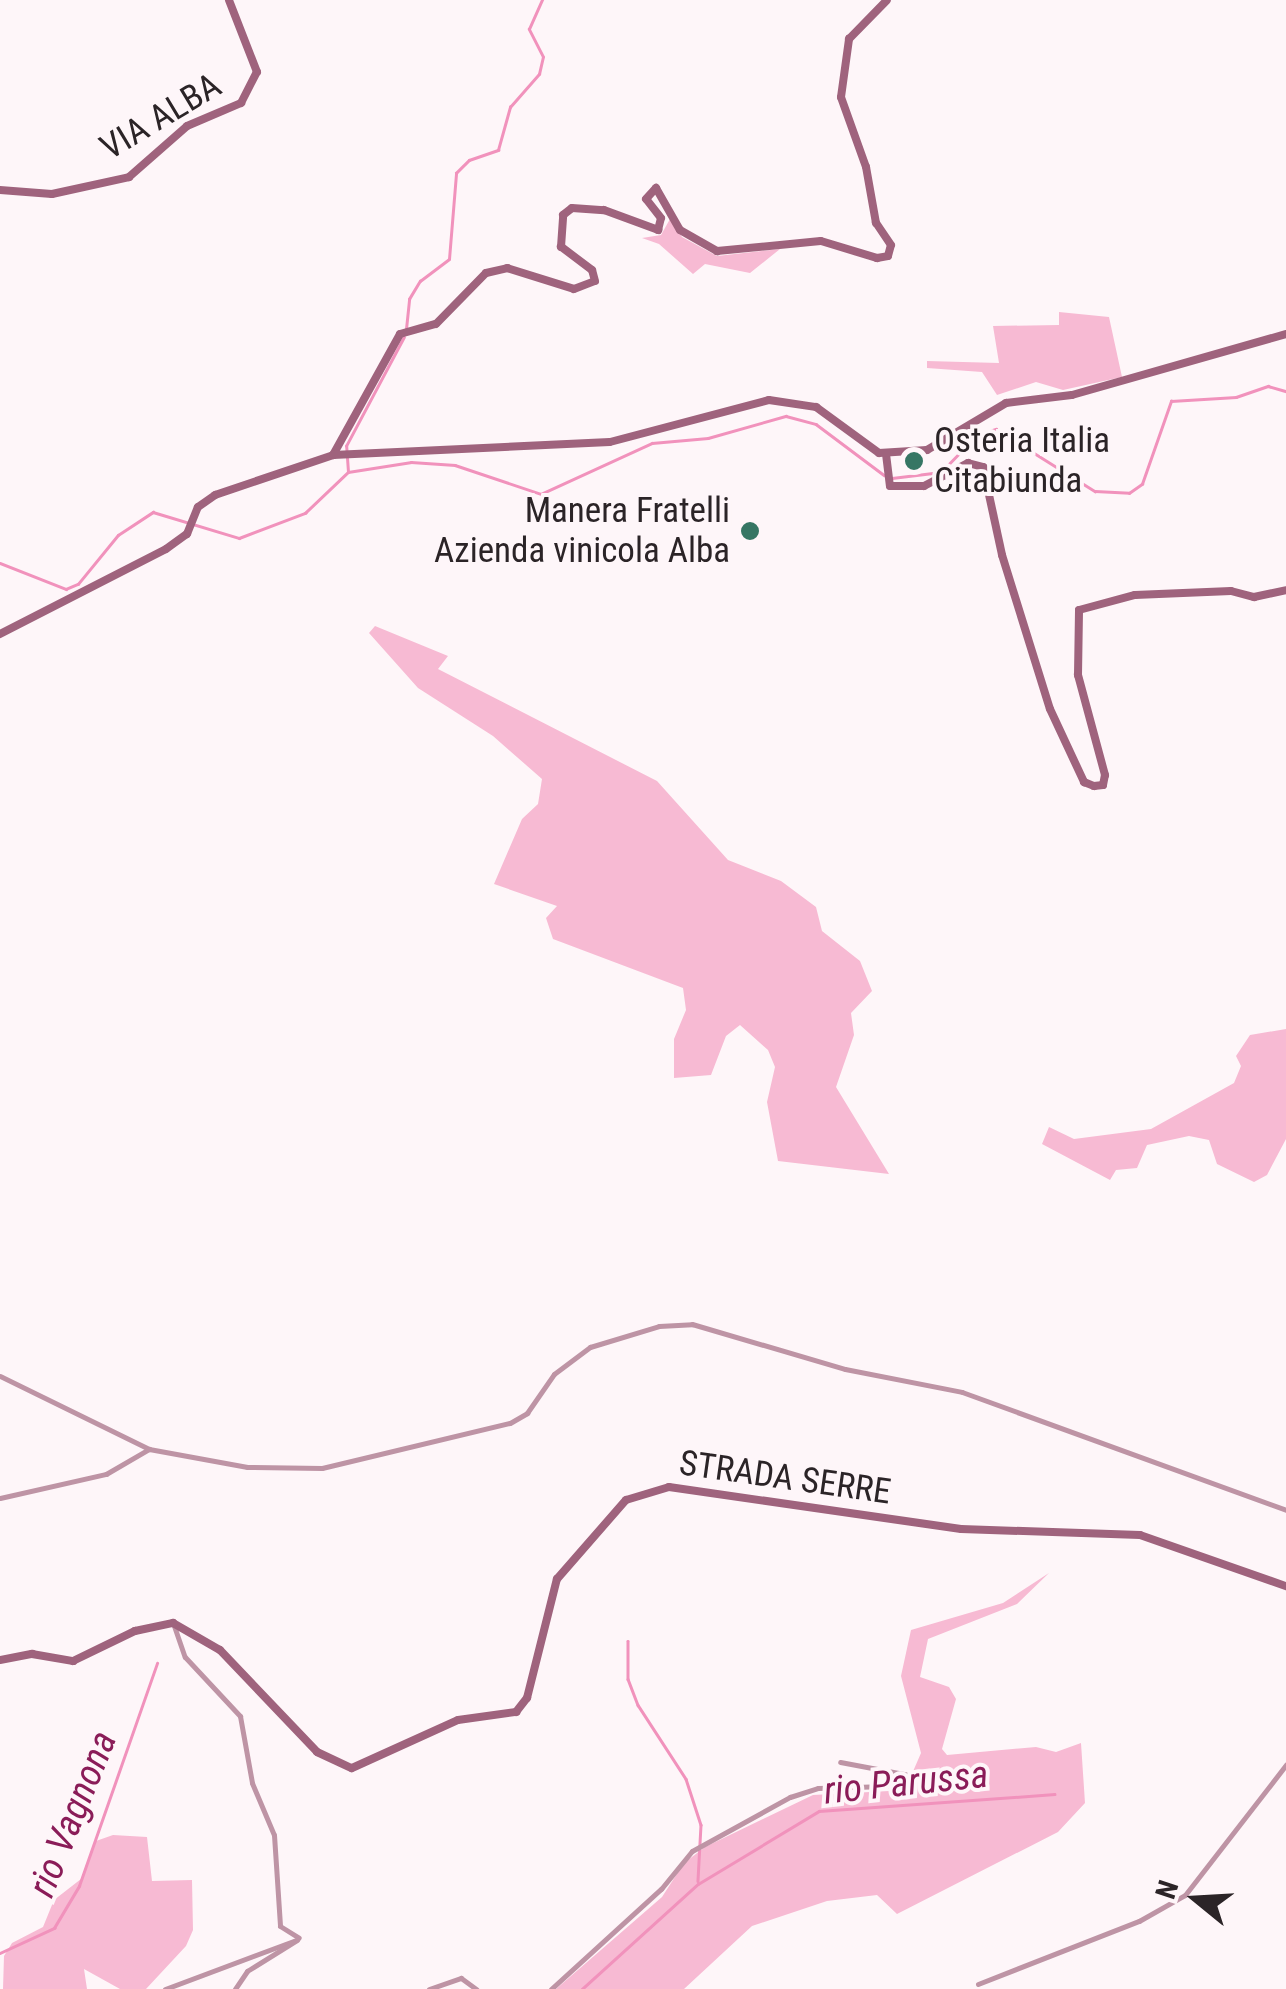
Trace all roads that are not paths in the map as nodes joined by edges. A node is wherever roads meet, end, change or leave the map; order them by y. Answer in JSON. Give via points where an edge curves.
{"nodes":[{"id":1,"x":229,"y":0,"type":"edge"},
{"id":2,"x":887,"y":0,"type":"edge"},
{"id":3,"x":0,"y":190,"type":"edge"},
{"id":4,"x":1286,"y":334,"type":"edge"},
{"id":5,"x":341,"y":454,"type":"junction"},
{"id":6,"x":886,"y":454,"type":"junction"},
{"id":7,"x":1286,"y":590,"type":"edge"},
{"id":8,"x":0,"y":634,"type":"edge"},
{"id":9,"x":0,"y":1376,"type":"edge"},
{"id":10,"x":148,"y":1449,"type":"junction"},
{"id":11,"x":0,"y":1498,"type":"edge"},
{"id":12,"x":1286,"y":1510,"type":"edge"},
{"id":13,"x":1286,"y":1586,"type":"edge"},
{"id":14,"x":172,"y":1623,"type":"junction"},
{"id":15,"x":0,"y":1660,"type":"edge"},
{"id":16,"x":840,"y":1762,"type":"dead end"},
{"id":17,"x":1286,"y":1765,"type":"edge"},
{"id":18,"x":299,"y":1938,"type":"junction"},
{"id":19,"x":978,"y":1984,"type":"dead end"},
{"id":20,"x":165,"y":1989,"type":"edge"},
{"id":21,"x":235,"y":1989,"type":"edge"},
{"id":22,"x":429,"y":1989,"type":"edge"},
{"id":23,"x":476,"y":1989,"type":"edge"},
{"id":24,"x":551,"y":1989,"type":"edge"}],
"edges":[{"from":1,"to":3,"type":"street","name":"VIA ALBA","via":[[256,72],[241,103],[188,126],[129,176],[52,194]]},
{"from":2,"to":5,"type":"street","via":[[850,38],[841,97],[866,167],[876,223],[891,245],[888,256],[821,242],[717,251],[680,230],[664,192],[652,189],[646,199],[661,218],[658,230],[604,210],[572,208],[562,215],[561,248],[592,270],[589,287],[553,287],[494,269],[436,324],[406,334]]},
{"from":4,"to":6,"type":"street","via":[[1072,395],[1006,403],[940,446]]},
{"from":5,"to":6,"type":"street","via":[[610,442],[738,406],[790,400],[816,407],[860,444]]},
{"from":5,"to":8,"type":"street","via":[[204,502],[166,549]]},
{"from":6,"to":7,"type":"street","via":[[890,486],[924,486],[968,462],[982,466],[1050,709],[1084,782],[1094,786],[1103,785],[1106,775],[1078,675],[1079,610],[1135,595],[1231,591],[1254,597]]},
{"from":9,"to":10,"type":"street"},
{"from":10,"to":11,"type":"street","via":[[106,1474]]},
{"from":10,"to":12,"type":"street","via":[[247,1467],[335,1466],[510,1423],[590,1346],[659,1326],[692,1324],[844,1369],[962,1392]]},
{"from":13,"to":14,"type":"street","name":"STRADA SERRE","via":[[1140,1535],[961,1530],[670,1487],[645,1490],[599,1528],[557,1579],[526,1698],[516,1712],[458,1720],[352,1768],[317,1752],[220,1650]]},
{"from":14,"to":15,"type":"street","via":[[135,1631],[74,1661],[32,1654]]},
{"from":14,"to":18,"type":"street","via":[[185,1657],[240,1716],[252,1782],[274,1835],[280,1926]]},
{"from":16,"to":24,"type":"street","via":[[909,1775],[905,1783],[818,1788],[790,1797],[696,1848]]},
{"from":17,"to":19,"type":"street","via":[[1185,1896]]},
{"from":18,"to":20,"type":"street"},
{"from":18,"to":21,"type":"street","via":[[247,1971]]},
{"from":22,"to":23,"type":"street","via":[[461,1978]]}]}
